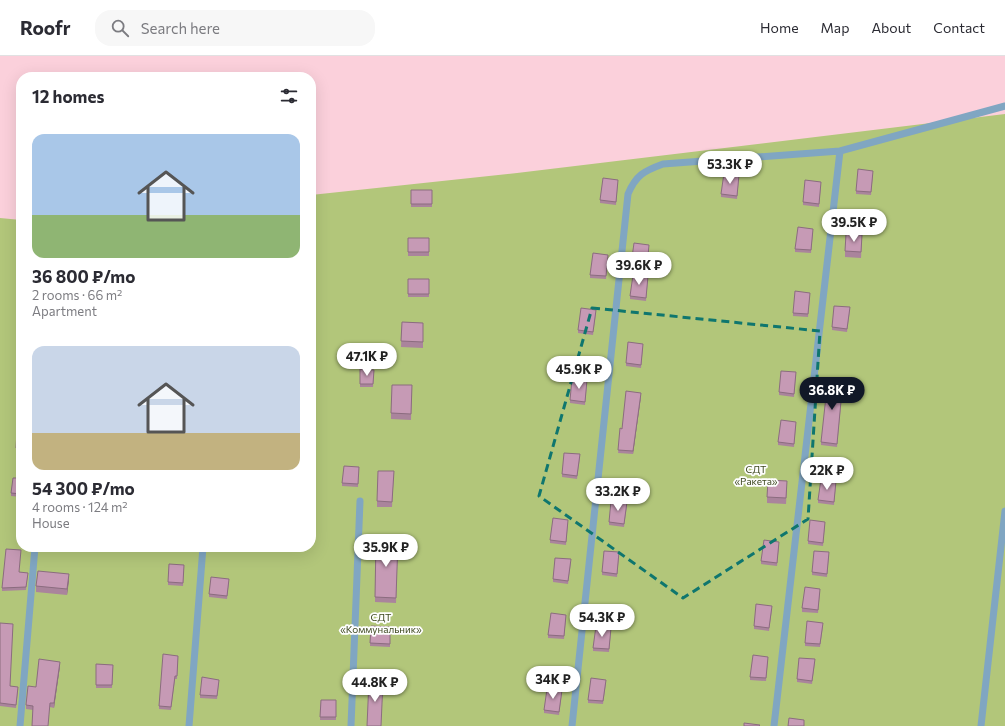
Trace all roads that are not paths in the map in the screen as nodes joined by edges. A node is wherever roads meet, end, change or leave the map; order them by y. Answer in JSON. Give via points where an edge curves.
{"nodes":[{"id":1,"x":1005,"y":106,"type":"edge"},
{"id":2,"x":840,"y":151,"type":"junction"},
{"id":3,"x":360,"y":501,"type":"dead end"},
{"id":4,"x":1005,"y":511,"type":"edge"},
{"id":5,"x":35,"y":552,"type":"edge"},
{"id":6,"x":202,"y":552,"type":"edge"},
{"id":7,"x":20,"y":726,"type":"edge"},
{"id":8,"x":189,"y":726,"type":"edge"},
{"id":9,"x":351,"y":726,"type":"edge"},
{"id":10,"x":572,"y":726,"type":"edge"},
{"id":11,"x":774,"y":726,"type":"edge"},
{"id":12,"x":981,"y":726,"type":"edge"}],
"edges":[{"from":1,"to":2,"type":"lane"},
{"from":2,"to":10,"type":"lane","via":[[663,164],[646,170],[633,181],[628,194]]},
{"from":2,"to":11,"type":"lane"},
{"from":3,"to":9,"type":"lane"},
{"from":4,"to":12,"type":"lane"},
{"from":5,"to":7,"type":"lane"},
{"from":6,"to":8,"type":"lane"}]}
